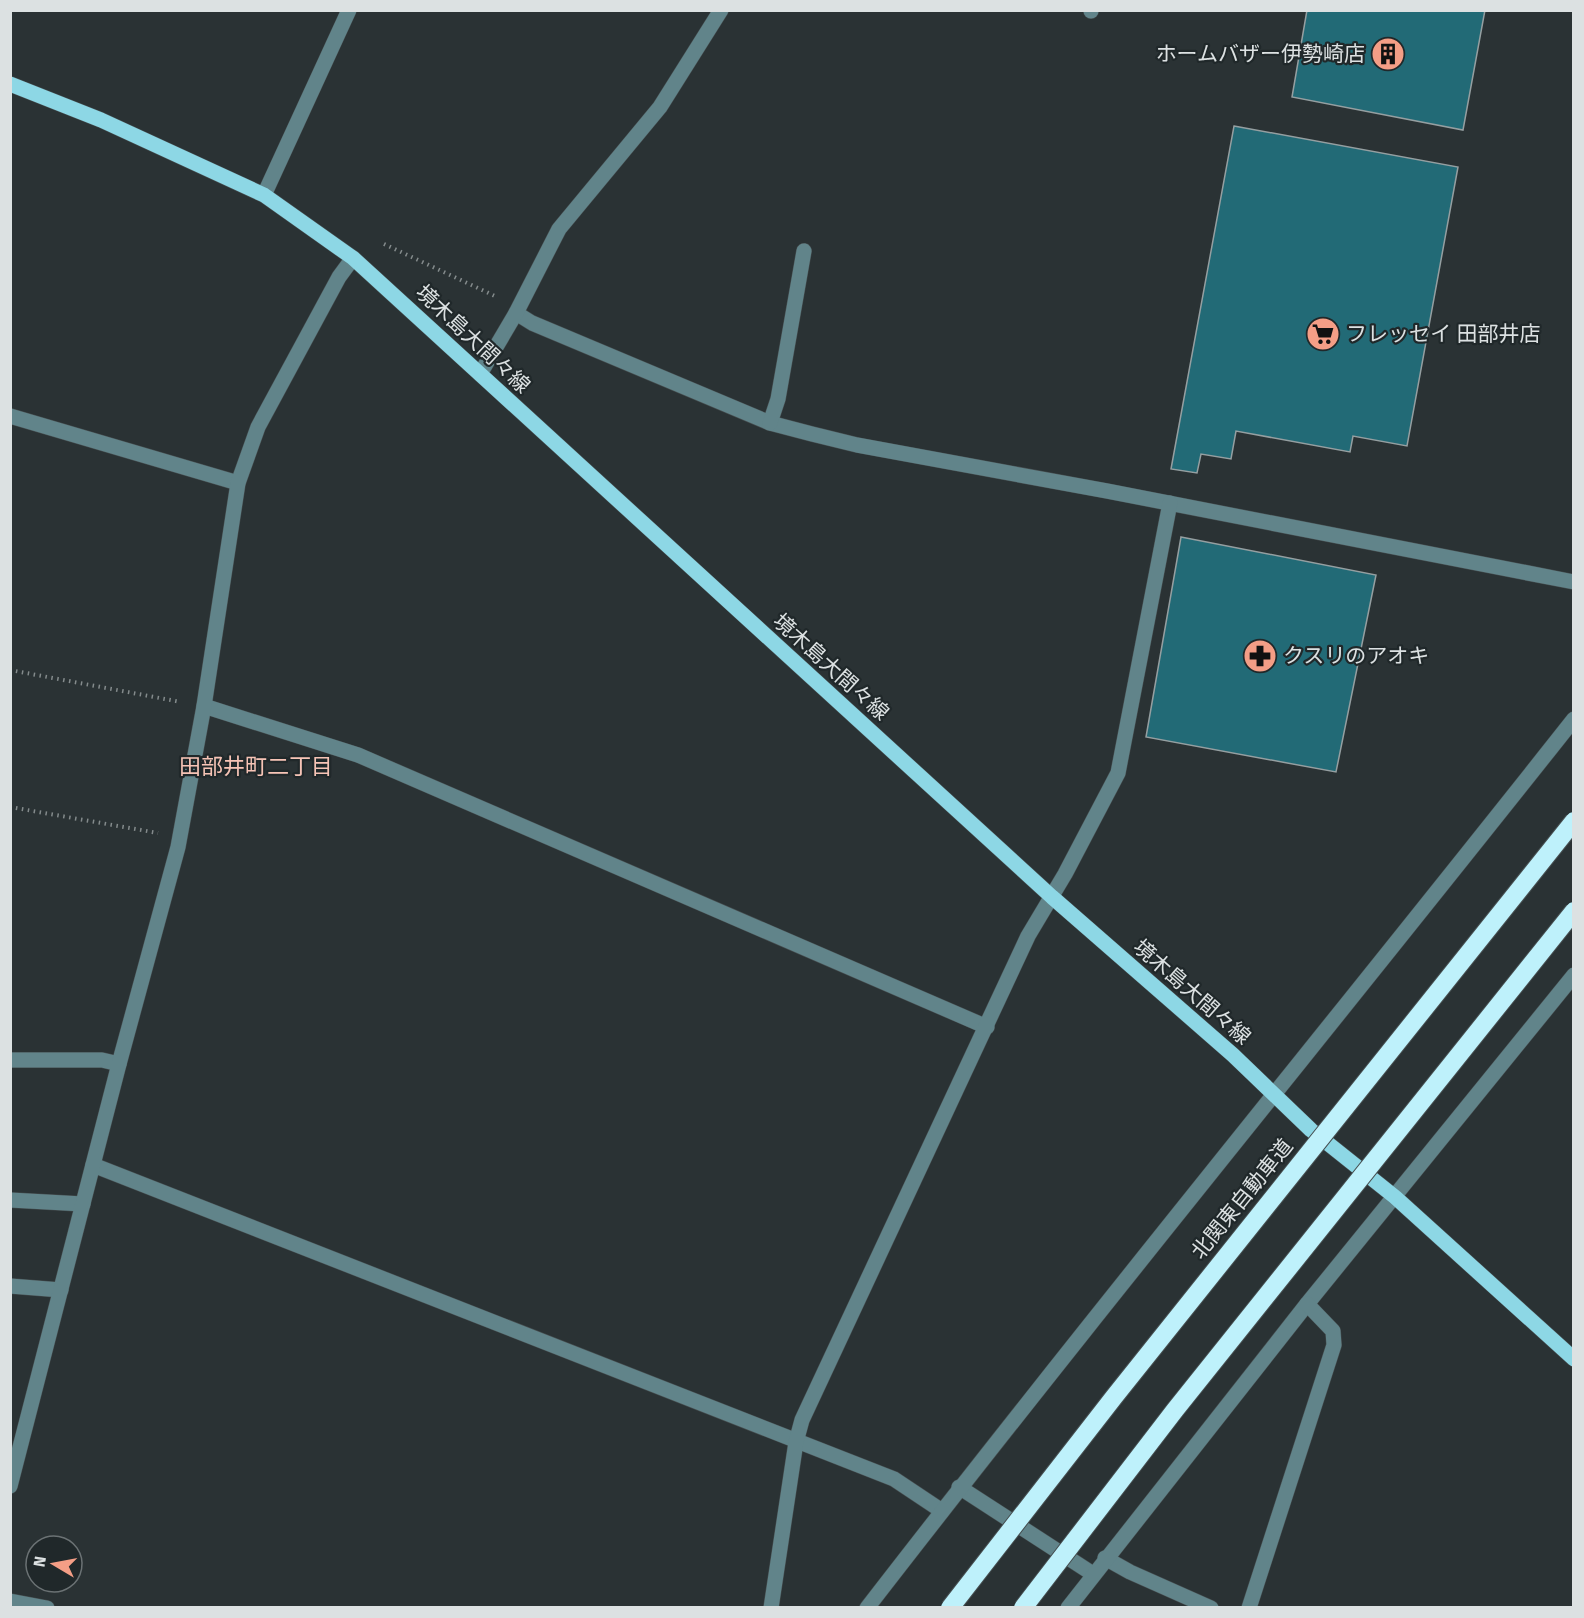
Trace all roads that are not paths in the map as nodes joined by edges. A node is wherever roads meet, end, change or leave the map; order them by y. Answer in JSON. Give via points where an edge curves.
{"nodes":[{"id":1,"x":350,"y":10,"type":"edge"},
{"id":2,"x":721,"y":10,"type":"edge"},
{"id":3,"x":10,"y":84,"type":"edge"},
{"id":4,"x":264,"y":195,"type":"junction"},
{"id":5,"x":804,"y":251,"type":"dead end"},
{"id":6,"x":353,"y":258,"type":"junction"},
{"id":7,"x":516,"y":313,"type":"junction"},
{"id":8,"x":480,"y":374,"type":"junction"},
{"id":9,"x":10,"y":416,"type":"edge"},
{"id":10,"x":770,"y":423,"type":"junction"},
{"id":11,"x":238,"y":483,"type":"junction"},
{"id":12,"x":1170,"y":503,"type":"junction"},
{"id":13,"x":1574,"y":582,"type":"edge"},
{"id":14,"x":204,"y":706,"type":"junction"},
{"id":15,"x":1574,"y":719,"type":"edge"},
{"id":16,"x":1574,"y":821,"type":"edge"},
{"id":17,"x":1052,"y":897,"type":"junction"},
{"id":18,"x":1574,"y":911,"type":"edge"},
{"id":19,"x":1574,"y":975,"type":"edge"},
{"id":20,"x":987,"y":1027,"type":"junction"},
{"id":21,"x":10,"y":1060,"type":"edge"},
{"id":22,"x":119,"y":1064,"type":"junction"},
{"id":23,"x":1274,"y":1095,"type":"junction"},
{"id":24,"x":93,"y":1165,"type":"junction"},
{"id":25,"x":1395,"y":1197,"type":"junction"},
{"id":26,"x":10,"y":1200,"type":"edge"},
{"id":27,"x":83,"y":1204,"type":"junction"},
{"id":28,"x":10,"y":1286,"type":"edge"},
{"id":29,"x":61,"y":1290,"type":"junction"},
{"id":30,"x":1307,"y":1304,"type":"junction"},
{"id":31,"x":1574,"y":1359,"type":"edge"},
{"id":32,"x":796,"y":1442,"type":"junction"},
{"id":33,"x":10,"y":1486,"type":"edge"},
{"id":34,"x":960,"y":1487,"type":"junction"},
{"id":35,"x":942,"y":1510,"type":"junction"},
{"id":36,"x":1105,"y":1558,"type":"junction"},
{"id":37,"x":1093,"y":1574,"type":"junction"},
{"id":38,"x":10,"y":1601,"type":"edge"},
{"id":39,"x":47,"y":1608,"type":"edge"},
{"id":40,"x":771,"y":1608,"type":"edge"},
{"id":41,"x":867,"y":1608,"type":"edge"},
{"id":42,"x":950,"y":1608,"type":"edge"},
{"id":43,"x":1023,"y":1608,"type":"edge"},
{"id":44,"x":1068,"y":1608,"type":"edge"},
{"id":45,"x":1210,"y":1608,"type":"edge"},
{"id":46,"x":1249,"y":1608,"type":"edge"}],
"edges":[{"from":1,"to":4,"type":"street"},
{"from":2,"to":7,"type":"street","via":[[660,107],[559,229]]},
{"from":3,"to":4,"type":"main road","name":"境木島大間々線","via":[[101,120]]},
{"from":4,"to":6,"type":"main road","name":"境木島大間々線"},
{"from":5,"to":10,"type":"street","via":[[778,399]]},
{"from":6,"to":8,"type":"main road","name":"境木島大間々線"},
{"from":6,"to":11,"type":"street","via":[[258,427]]},
{"from":7,"to":8,"type":"street"},
{"from":7,"to":10,"type":"street"},
{"from":8,"to":17,"type":"main road","name":"境木島大間々線"},
{"from":9,"to":11,"type":"street"},
{"from":10,"to":12,"type":"street","via":[[856,445]]},
{"from":11,"to":14,"type":"street"},
{"from":12,"to":13,"type":"street"},
{"from":12,"to":17,"type":"street","via":[[1118,773]]},
{"from":14,"to":20,"type":"street","via":[[358,755]]},
{"from":14,"to":22,"type":"street","via":[[178,847]]},
{"from":15,"to":23,"type":"street"},
{"from":16,"to":42,"type":"highway","name":"北関東自動車道","bridge":true,"via":[[1114,1396]]},
{"from":17,"to":20,"type":"street","via":[[1028,936]]},
{"from":17,"to":23,"type":"main road","name":"境木島大間々線"},
{"from":18,"to":43,"type":"highway","bridge":true,"via":[[1175,1410]]},
{"from":19,"to":25,"type":"street"},
{"from":20,"to":32,"type":"street","via":[[802,1420]]},
{"from":21,"to":22,"type":"street","via":[[102,1060]]},
{"from":22,"to":24,"type":"street"},
{"from":23,"to":25,"type":"main road","name":"境木島大間々線"},
{"from":23,"to":34,"type":"street"},
{"from":24,"to":27,"type":"street"},
{"from":24,"to":32,"type":"street"},
{"from":25,"to":30,"type":"street"},
{"from":25,"to":31,"type":"main road","name":"境木島大間々線"},
{"from":26,"to":27,"type":"street"},
{"from":27,"to":29,"type":"street"},
{"from":28,"to":29,"type":"street"},
{"from":29,"to":33,"type":"street"},
{"from":30,"to":36,"type":"street"},
{"from":30,"to":46,"type":"street","via":[[1333,1331],[1334,1345]]},
{"from":32,"to":35,"type":"street","via":[[894,1479]]},
{"from":32,"to":40,"type":"street"},
{"from":34,"to":35,"type":"street"},
{"from":34,"to":37,"type":"street"},
{"from":35,"to":41,"type":"street"},
{"from":36,"to":37,"type":"street"},
{"from":36,"to":45,"type":"street"},
{"from":37,"to":44,"type":"street"},
{"from":38,"to":39,"type":"street"}]}
